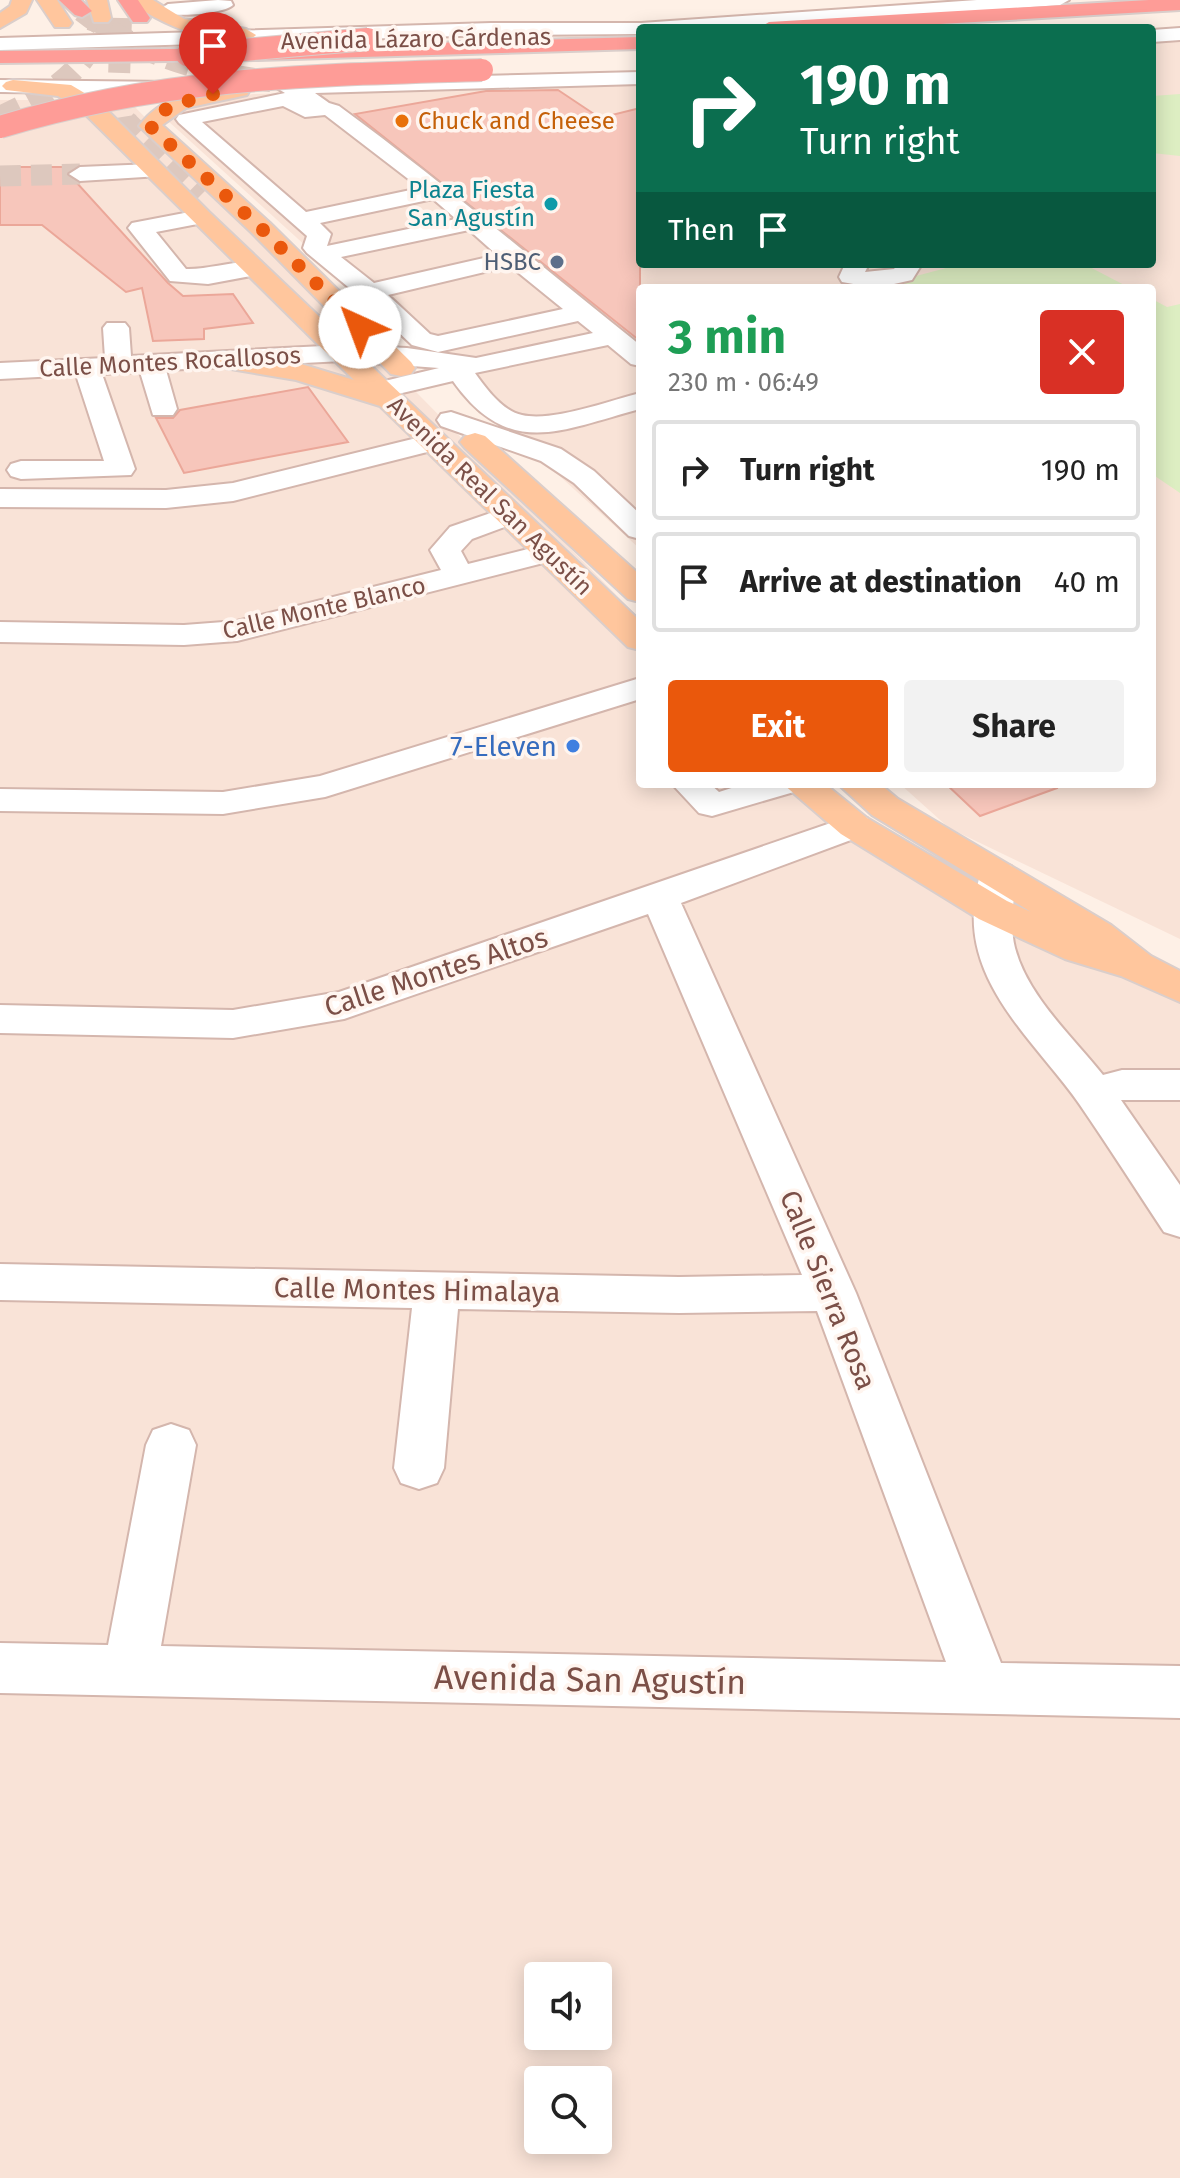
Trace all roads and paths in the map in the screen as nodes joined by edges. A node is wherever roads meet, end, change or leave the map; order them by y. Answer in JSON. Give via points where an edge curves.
{"nodes":[{"id":1,"x":22,"y":0,"type":"edge"},
{"id":2,"x":47,"y":0,"type":"edge"},
{"id":3,"x":833,"y":0,"type":"edge"},
{"id":4,"x":1060,"y":0,"type":"edge"},
{"id":5,"x":954,"y":4,"type":"edge"},
{"id":6,"x":1180,"y":5,"type":"edge"},
{"id":7,"x":110,"y":7,"type":"tunnel mouth"},
{"id":8,"x":225,"y":8,"type":"edge"},
{"id":9,"x":600,"y":9,"type":"dead end"},
{"id":10,"x":660,"y":9,"type":"dead end"},
{"id":11,"x":168,"y":10,"type":"dead end"},
{"id":12,"x":401,"y":12,"type":"dead end"},
{"id":13,"x":577,"y":12,"type":"dead end"},
{"id":14,"x":849,"y":15,"type":"junction"},
{"id":15,"x":1180,"y":21,"type":"edge"},
{"id":16,"x":0,"y":22,"type":"edge"},
{"id":17,"x":186,"y":22,"type":"dead end"},
{"id":18,"x":62,"y":23,"type":"tunnel mouth"},
{"id":19,"x":679,"y":24,"type":"edge"},
{"id":20,"x":712,"y":24,"type":"edge"},
{"id":21,"x":840,"y":24,"type":"edge"},
{"id":22,"x":925,"y":24,"type":"edge"},
{"id":23,"x":1141,"y":24,"type":"edge"},
{"id":24,"x":501,"y":25,"type":"junction"},
{"id":25,"x":632,"y":30,"type":"edge"},
{"id":26,"x":1180,"y":34,"type":"edge"},
{"id":27,"x":246,"y":35,"type":"junction"},
{"id":28,"x":1156,"y":36,"type":"edge"},
{"id":29,"x":636,"y":43,"type":"edge"},
{"id":30,"x":0,"y":44,"type":"edge"},
{"id":31,"x":210,"y":46,"type":"dead end"},
{"id":32,"x":0,"y":57,"type":"edge"},
{"id":33,"x":636,"y":58,"type":"edge"},
{"id":34,"x":265,"y":61,"type":"junction"},
{"id":35,"x":636,"y":68,"type":"edge"},
{"id":36,"x":636,"y":68,"type":"edge"},
{"id":37,"x":484,"y":77,"type":"junction"},
{"id":38,"x":448,"y":78,"type":"dead end"},
{"id":39,"x":636,"y":78,"type":"edge"},
{"id":40,"x":570,"y":81,"type":"junction"},
{"id":41,"x":120,"y":88,"type":"junction"},
{"id":42,"x":290,"y":88,"type":"junction"},
{"id":43,"x":3,"y":89,"type":"edge"},
{"id":44,"x":636,"y":89,"type":"edge"},
{"id":45,"x":239,"y":90,"type":"junction"},
{"id":46,"x":327,"y":109,"type":"junction"},
{"id":47,"x":99,"y":117,"type":"junction"},
{"id":48,"x":150,"y":126,"type":"junction"},
{"id":49,"x":0,"y":127,"type":"edge"},
{"id":50,"x":27,"y":128,"type":"junction"},
{"id":51,"x":0,"y":138,"type":"edge"},
{"id":52,"x":152,"y":171,"type":"junction"},
{"id":53,"x":80,"y":174,"type":"tunnel mouth"},
{"id":54,"x":438,"y":191,"type":"junction"},
{"id":55,"x":200,"y":206,"type":"junction"},
{"id":56,"x":300,"y":220,"type":"junction"},
{"id":57,"x":475,"y":222,"type":"junction"},
{"id":58,"x":261,"y":228,"type":"junction"},
{"id":59,"x":318,"y":251,"type":"junction"},
{"id":60,"x":515,"y":258,"type":"junction"},
{"id":61,"x":855,"y":268,"type":"edge"},
{"id":62,"x":907,"y":268,"type":"edge"},
{"id":63,"x":253,"y":269,"type":"junction"},
{"id":64,"x":369,"y":291,"type":"junction"},
{"id":65,"x":344,"y":310,"type":"junction"},
{"id":66,"x":583,"y":312,"type":"junction"},
{"id":67,"x":116,"y":328,"type":"dead end"},
{"id":68,"x":613,"y":336,"type":"junction"},
{"id":69,"x":338,"y":349,"type":"junction"},
{"id":70,"x":636,"y":355,"type":"edge"},
{"id":71,"x":223,"y":360,"type":"junction"},
{"id":72,"x":393,"y":361,"type":"junction"},
{"id":73,"x":151,"y":363,"type":"junction"},
{"id":74,"x":119,"y":364,"type":"junction"},
{"id":75,"x":86,"y":366,"type":"junction"},
{"id":76,"x":470,"y":368,"type":"junction"},
{"id":77,"x":0,"y":371,"type":"edge"},
{"id":78,"x":508,"y":379,"type":"dead end"},
{"id":79,"x":382,"y":391,"type":"junction"},
{"id":80,"x":532,"y":401,"type":"dead end"},
{"id":81,"x":636,"y":402,"type":"edge"},
{"id":82,"x":163,"y":409,"type":"dead end"},
{"id":83,"x":451,"y":420,"type":"junction"},
{"id":84,"x":433,"y":442,"type":"junction"},
{"id":85,"x":0,"y":470,"type":"edge"},
{"id":86,"x":636,"y":493,"type":"edge"},
{"id":87,"x":0,"y":498,"type":"edge"},
{"id":88,"x":608,"y":500,"type":"junction"},
{"id":89,"x":508,"y":516,"type":"junction"},
{"id":90,"x":636,"y":524,"type":"edge"},
{"id":91,"x":548,"y":553,"type":"junction"},
{"id":92,"x":460,"y":576,"type":"junction"},
{"id":93,"x":636,"y":588,"type":"edge"},
{"id":94,"x":0,"y":632,"type":"edge"},
{"id":95,"x":636,"y":636,"type":"edge"},
{"id":96,"x":636,"y":689,"type":"edge"},
{"id":97,"x":694,"y":788,"type":"edge"},
{"id":98,"x":768,"y":788,"type":"edge"},
{"id":99,"x":807,"y":788,"type":"edge"},
{"id":100,"x":862,"y":788,"type":"edge"},
{"id":101,"x":0,"y":800,"type":"edge"},
{"id":102,"x":854,"y":826,"type":"junction"},
{"id":103,"x":996,"y":892,"type":"junction"},
{"id":104,"x":660,"y":897,"type":"junction"},
{"id":105,"x":1180,"y":988,"type":"edge"},
{"id":106,"x":0,"y":1019,"type":"edge"},
{"id":107,"x":1180,"y":1085,"type":"edge"},
{"id":108,"x":1094,"y":1093,"type":"junction"},
{"id":109,"x":1180,"y":1220,"type":"edge"},
{"id":110,"x":0,"y":1282,"type":"edge"},
{"id":111,"x":437,"y":1290,"type":"junction"},
{"id":112,"x":833,"y":1293,"type":"junction"},
{"id":113,"x":171,"y":1445,"type":"dead end"},
{"id":114,"x":419,"y":1468,"type":"dead end"},
{"id":115,"x":0,"y":1668,"type":"edge"},
{"id":116,"x":130,"y":1670,"type":"junction"},
{"id":117,"x":983,"y":1688,"type":"junction"},
{"id":118,"x":1180,"y":1692,"type":"edge"}],
"edges":[{"from":1,"to":16,"type":"main road","via":[[19,9]]},
{"from":2,"to":18,"type":"main road"},
{"from":3,"to":14,"type":"street"},
{"from":4,"to":5,"type":"street","name":"Avenida Lázaro Cárdenas"},
{"from":5,"to":14,"type":"street","name":"Avenida Lázaro Cárdenas"},
{"from":6,"to":21,"type":"highway"},
{"from":6,"to":22,"type":"highway"},
{"from":7,"to":27,"type":"main road"},
{"from":8,"to":11,"type":"street"},
{"from":8,"to":17,"type":"street"},
{"from":8,"to":27,"type":"street"},
{"from":9,"to":13,"type":"street"},
{"from":10,"to":19,"type":"street"},
{"from":12,"to":24,"type":"street","via":[[416,21],[503,14]]},
{"from":14,"to":20,"type":"street","name":"Avenida Lázaro Cárdenas"},
{"from":15,"to":23,"type":"highway"},
{"from":24,"to":25,"type":"street","name":"Avenida Lázaro Cárdenas"},
{"from":24,"to":25,"type":"street","via":[[549,15]]},
{"from":24,"to":27,"type":"street","name":"Avenida Lázaro Cárdenas"},
{"from":25,"to":43,"type":"highway","bridge":true,"via":[[263,46]]},
{"from":26,"to":28,"type":"street"},
{"from":27,"to":30,"type":"street","name":"Avenida Lázaro Cárdenas"},
{"from":29,"to":34,"type":"highway","name":"Avenida Lázaro Cárdenas"},
{"from":31,"to":34,"type":"highway"},
{"from":32,"to":34,"type":"highway","name":"Avenida Lázaro Cárdenas"},
{"from":33,"to":34,"type":"highway","name":"Avenida Lázaro Cárdenas"},
{"from":34,"to":41,"type":"highway"},
{"from":34,"to":43,"type":"highway","name":"Avenida Lázaro Cárdenas"},
{"from":35,"to":37,"type":"highway"},
{"from":36,"to":38,"type":"highway"},
{"from":37,"to":40,"type":"street","name":"Avenida Lázaro Cárdenas"},
{"from":37,"to":42,"type":"street","name":"Avenida Lázaro Cárdenas"},
{"from":37,"to":46,"type":"street"},
{"from":37,"to":49,"type":"highway","bridge":true,"via":[[210,81],[104,97]]},
{"from":39,"to":40,"type":"street","name":"Avenida Lázaro Cárdenas"},
{"from":40,"to":44,"type":"street","via":[[589,91]]},
{"from":41,"to":42,"type":"street","name":"Avenida Lázaro Cárdenas"},
{"from":41,"to":43,"type":"street","name":"Avenida Lázaro Cárdenas"},
{"from":42,"to":45,"type":"main road"},
{"from":42,"to":46,"type":"street"},
{"from":43,"to":47,"type":"main road","via":[[63,90]]},
{"from":43,"to":50,"type":"main road","via":[[42,109]]},
{"from":45,"to":47,"type":"main road","via":[[148,97]]},
{"from":45,"to":48,"type":"main road","via":[[169,106]]},
{"from":46,"to":54,"type":"street"},
{"from":46,"to":56,"type":"street","via":[[305,111],[286,99],[186,118]]},
{"from":47,"to":48,"type":"main road","name":"Avenida Real San Agustín","via":[[109,109],[131,107],[147,115]]},
{"from":47,"to":50,"type":"main road"},
{"from":47,"to":52,"type":"main road","name":"Avenida Real San Agustín"},
{"from":48,"to":58,"type":"main road","name":"Avenida Real San Agustín"},
{"from":50,"to":51,"type":"main road"},
{"from":52,"to":53,"type":"street"},
{"from":52,"to":55,"type":"main road","name":"Avenida Real San Agustín"},
{"from":54,"to":56,"type":"street"},
{"from":54,"to":57,"type":"street"},
{"from":55,"to":63,"type":"main road","name":"Avenida Real San Agustín"},
{"from":55,"to":63,"type":"street","via":[[140,228],[179,276]]},
{"from":55,"to":65,"type":"main road","via":[[314,302]]},
{"from":56,"to":59,"type":"street","via":[[319,234]]},
{"from":57,"to":59,"type":"street"},
{"from":57,"to":60,"type":"street"},
{"from":58,"to":59,"type":"street","via":[[285,227]]},
{"from":58,"to":65,"type":"main road","name":"Avenida Real San Agustín"},
{"from":59,"to":64,"type":"street"},
{"from":60,"to":64,"type":"street"},
{"from":60,"to":66,"type":"street"},
{"from":61,"to":62,"type":"street","via":[[851,277],[865,281],[903,275]]},
{"from":63,"to":69,"type":"main road","name":"Avenida Real San Agustín"},
{"from":64,"to":66,"type":"street","via":[[431,344]]},
{"from":64,"to":72,"type":"street","via":[[363,293],[392,325],[387,331]]},
{"from":65,"to":72,"type":"main road","name":"Avenida Real San Agustín"},
{"from":66,"to":68,"type":"street"},
{"from":67,"to":74,"type":"street"},
{"from":68,"to":70,"type":"street"},
{"from":68,"to":76,"type":"street"},
{"from":69,"to":71,"type":"street","name":"Calle Montes Rocallosos"},
{"from":69,"to":72,"type":"street","name":"Calle Montes Rocallosos"},
{"from":69,"to":79,"type":"main road","name":"Avenida Real San Agustín"},
{"from":71,"to":73,"type":"street","name":"Calle Montes Rocallosos"},
{"from":71,"to":79,"type":"main road"},
{"from":72,"to":76,"type":"street"},
{"from":72,"to":76,"type":"street"},
{"from":72,"to":79,"type":"street"},
{"from":72,"to":83,"type":"main road","name":"Avenida Real San Agustín"},
{"from":73,"to":74,"type":"street","name":"Calle Montes Rocallosos"},
{"from":73,"to":82,"type":"street"},
{"from":74,"to":75,"type":"street","name":"Calle Montes Rocallosos"},
{"from":75,"to":77,"type":"street","name":"Calle Montes Rocallosos"},
{"from":75,"to":85,"type":"street","via":[[121,469]]},
{"from":76,"to":81,"type":"street","via":[[470,387],[494,410],[523,424]]},
{"from":78,"to":80,"type":"street","via":[[507,390]]},
{"from":79,"to":84,"type":"main road","name":"Avenida Real San Agustín"},
{"from":83,"to":88,"type":"street","via":[[551,455]]},
{"from":83,"to":93,"type":"main road","name":"Avenida Real San Agustín"},
{"from":84,"to":87,"type":"street","via":[[219,494],[143,500]]},
{"from":84,"to":89,"type":"main road","name":"Avenida Real San Agustín"},
{"from":86,"to":88,"type":"street"},
{"from":88,"to":90,"type":"street"},
{"from":89,"to":91,"type":"main road","name":"Avenida Real San Agustín"},
{"from":89,"to":92,"type":"street","via":[[461,533],[445,550]]},
{"from":91,"to":92,"type":"street","name":"Calle Monte Blanco"},
{"from":91,"to":95,"type":"main road","name":"Avenida Real San Agustín"},
{"from":92,"to":94,"type":"street","name":"Calle Monte Blanco","via":[[237,631]]},
{"from":96,"to":101,"type":"street","via":[[325,786],[272,797],[223,803]]},
{"from":97,"to":98,"type":"street","via":[[712,805]]},
{"from":99,"to":102,"type":"main road"},
{"from":100,"to":103,"type":"main road"},
{"from":102,"to":103,"type":"main road"},
{"from":102,"to":104,"type":"street","name":"Calle Montes Altos"},
{"from":103,"to":105,"type":"main road","via":[[1079,950],[1136,966]]},
{"from":103,"to":108,"type":"street","via":[[997,957],[1010,986]]},
{"from":104,"to":106,"type":"street","name":"Calle Montes Altos","via":[[311,1013],[199,1025]]},
{"from":104,"to":112,"type":"street","name":"Calle Sierra Rosa"},
{"from":107,"to":108,"type":"street","via":[[1122,1085]]},
{"from":108,"to":109,"type":"street"},
{"from":110,"to":111,"type":"street","name":"Calle Montes Himalaya"},
{"from":111,"to":112,"type":"street","name":"Calle Montes Himalaya"},
{"from":111,"to":114,"type":"street"},
{"from":112,"to":117,"type":"street","name":"Calle Sierra Rosa"},
{"from":113,"to":116,"type":"street"},
{"from":115,"to":116,"type":"street","name":"Avenida San Agustín"},
{"from":116,"to":117,"type":"street","name":"Avenida San Agustín"},
{"from":117,"to":118,"type":"street","name":"Avenida San Agustín"}]}
